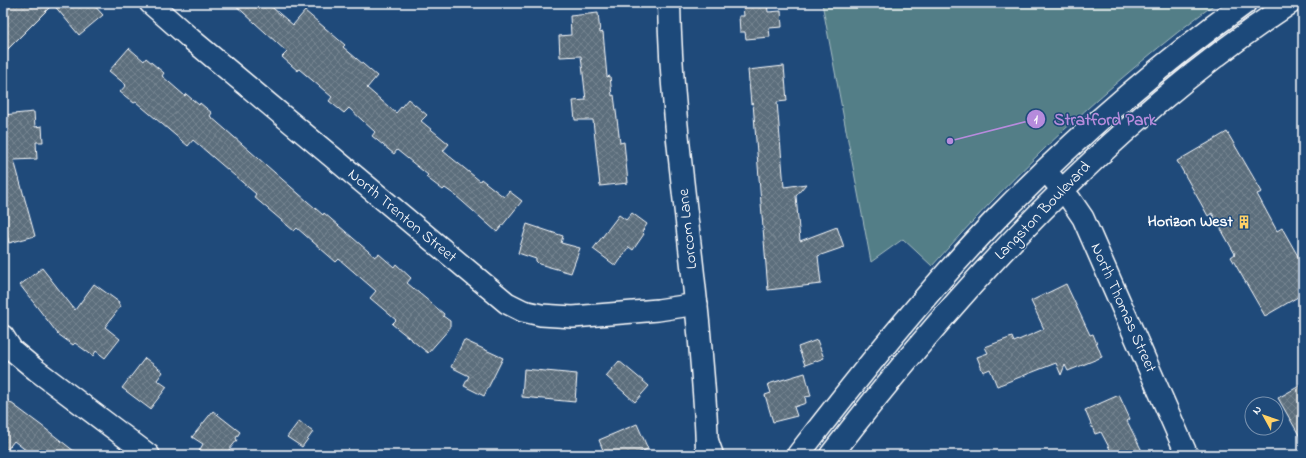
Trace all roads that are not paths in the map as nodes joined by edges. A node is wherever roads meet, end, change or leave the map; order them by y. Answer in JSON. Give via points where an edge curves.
{"nodes":[{"id":1,"x":150,"y":3,"type":"edge"},
{"id":2,"x":669,"y":3,"type":"edge"},
{"id":3,"x":1245,"y":3,"type":"edge"},
{"id":4,"x":1290,"y":3,"type":"edge"},
{"id":5,"x":1045,"y":170,"type":"junction"},
{"id":6,"x":1063,"y":190,"type":"junction"},
{"id":7,"x":697,"y":304,"type":"junction"},
{"id":8,"x":3,"y":336,"type":"edge"},
{"id":9,"x":876,"y":357,"type":"junction"},
{"id":10,"x":897,"y":373,"type":"junction"},
{"id":11,"x":708,"y":450,"type":"edge"},
{"id":12,"x":149,"y":455,"type":"edge"},
{"id":13,"x":798,"y":455,"type":"edge"},
{"id":14,"x":831,"y":455,"type":"edge"},
{"id":15,"x":1187,"y":455,"type":"edge"}],
"edges":[{"from":1,"to":7,"type":"street","name":"North Trenton Street","via":[[507,303],[541,315],[573,317]]},
{"from":2,"to":7,"type":"main road","name":"Lorcom Lane","via":[[670,58]]},
{"from":3,"to":5,"type":"main road","name":"Langston Boulevard","via":[[1125,97]]},
{"from":4,"to":6,"type":"main road","name":"Langston Boulevard","via":[[1160,102]]},
{"from":5,"to":6,"type":"street","name":"North Thomas Street"},
{"from":5,"to":9,"type":"main road","name":"Langston Boulevard","via":[[973,245]]},
{"from":6,"to":10,"type":"main road","name":"Langston Boulevard","via":[[982,274]]},
{"from":6,"to":15,"type":"street","name":"North Thomas Street","via":[[1082,218]]},
{"from":7,"to":11,"type":"main road","name":"Lorcom Lane"},
{"from":8,"to":12,"type":"street","via":[[12,350],[36,370]]},
{"from":9,"to":10,"type":"main road"},
{"from":9,"to":13,"type":"main road","name":"Langston Boulevard"},
{"from":10,"to":14,"type":"main road","name":"Langston Boulevard"}]}
